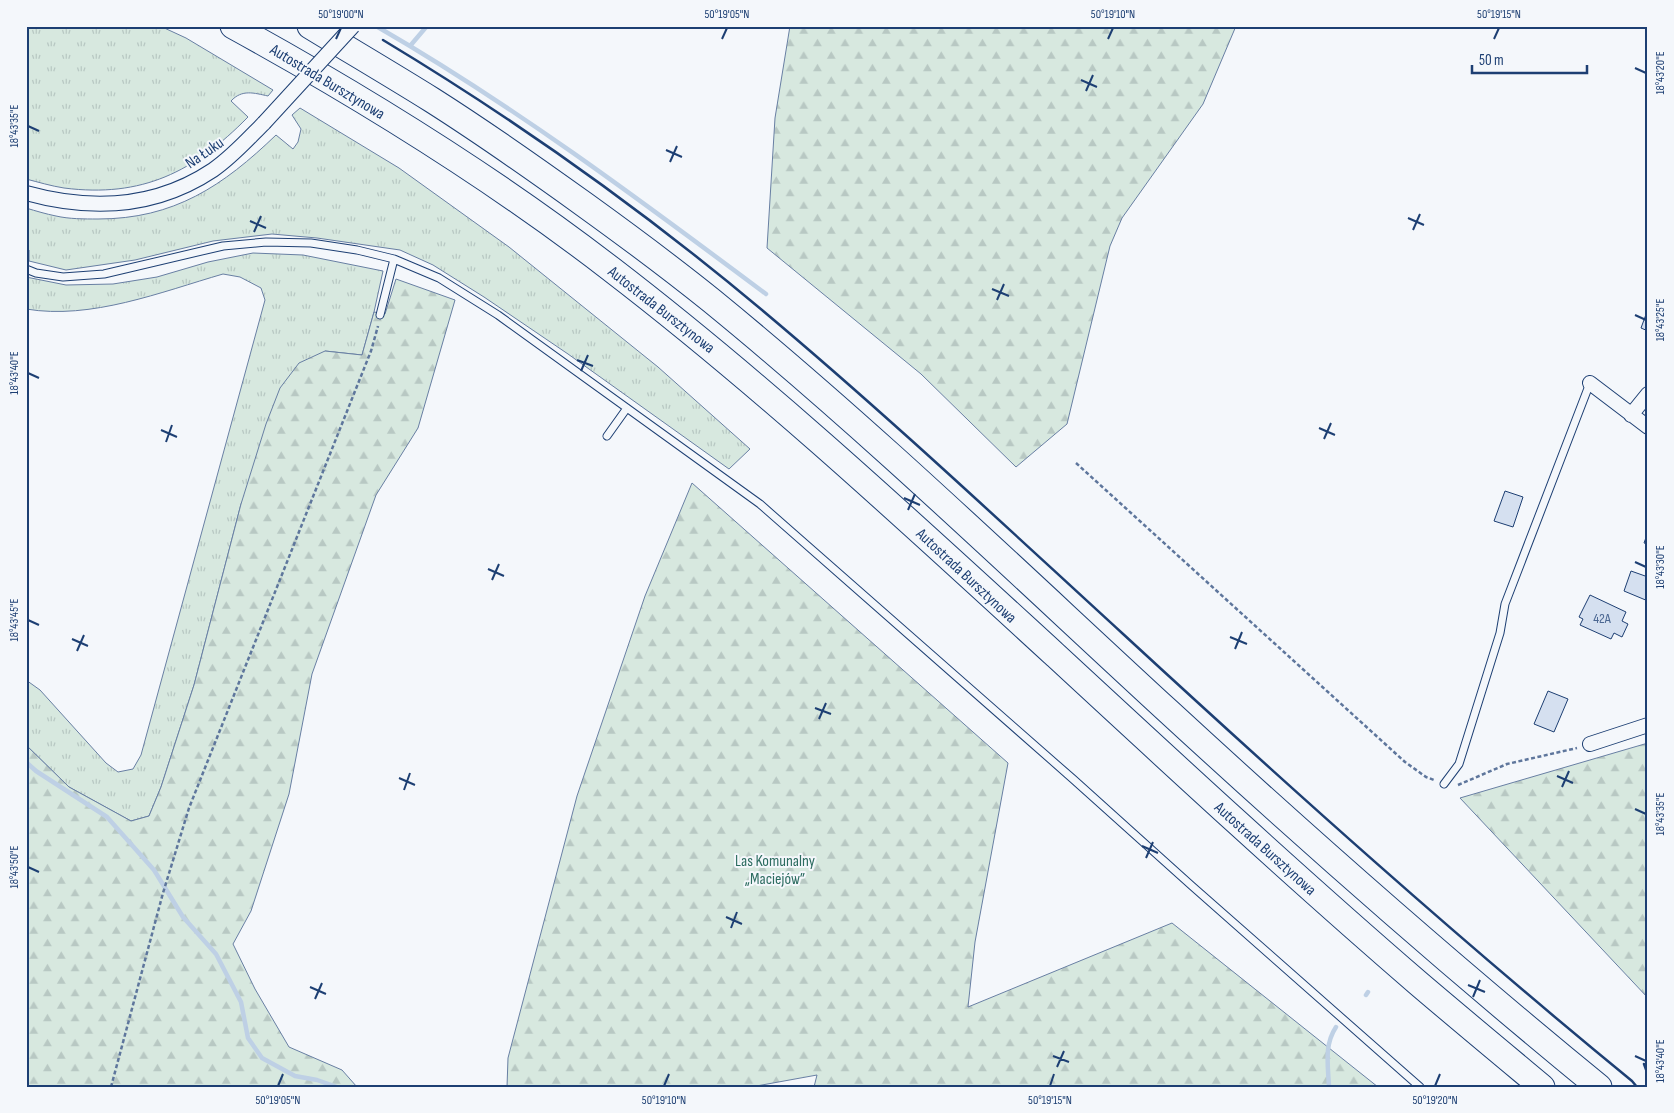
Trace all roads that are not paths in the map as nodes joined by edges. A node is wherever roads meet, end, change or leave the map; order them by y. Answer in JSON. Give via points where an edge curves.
{"nodes":[{"id":1,"x":233,"y":26,"type":"edge"},
{"id":2,"x":310,"y":26,"type":"edge"},
{"id":3,"x":353,"y":26,"type":"edge"},
{"id":4,"x":26,"y":193,"type":"edge"},
{"id":5,"x":394,"y":259,"type":"junction"},
{"id":6,"x":26,"y":269,"type":"edge"},
{"id":7,"x":380,"y":314,"type":"road end"},
{"id":8,"x":1590,"y":383,"type":"joint"},
{"id":9,"x":1648,"y":394,"type":"edge"},
{"id":10,"x":627,"y":408,"type":"junction"},
{"id":11,"x":1631,"y":415,"type":"junction"},
{"id":12,"x":1648,"y":427,"type":"edge"},
{"id":13,"x":607,"y":436,"type":"dead end"},
{"id":14,"x":1648,"y":725,"type":"edge"},
{"id":15,"x":1590,"y":744,"type":"road end"},
{"id":16,"x":1444,"y":784,"type":"road end"},
{"id":17,"x":1420,"y":1087,"type":"edge"},
{"id":18,"x":1542,"y":1087,"type":"edge"},
{"id":19,"x":1599,"y":1087,"type":"edge"}],
"edges":[{"from":1,"to":18,"type":"highway","name":"Autostrada Bursztynowa","via":[[418,134],[521,203],[689,329],[860,477],[1310,887]]},
{"from":2,"to":19,"type":"highway","via":[[434,101],[541,173],[711,300],[885,450],[1323,851]]},
{"from":3,"to":4,"type":"street","name":"Na Łuku","bridge":true,"via":[[229,158],[185,186],[120,204],[69,203]]},
{"from":5,"to":6,"type":"lane","via":[[311,243],[266,242],[223,246],[104,274],[63,277]]},
{"from":5,"to":7,"type":"lane"},
{"from":5,"to":10,"type":"lane","via":[[439,278],[498,315]]},
{"from":8,"to":11,"type":"street"},
{"from":8,"to":16,"type":"lane","via":[[1505,604],[1500,633],[1460,764]]},
{"from":9,"to":11,"type":"street"},
{"from":10,"to":13,"type":"lane"},
{"from":10,"to":17,"type":"lane","via":[[760,504]]},
{"from":11,"to":12,"type":"street"},
{"from":14,"to":15,"type":"street"}]}
